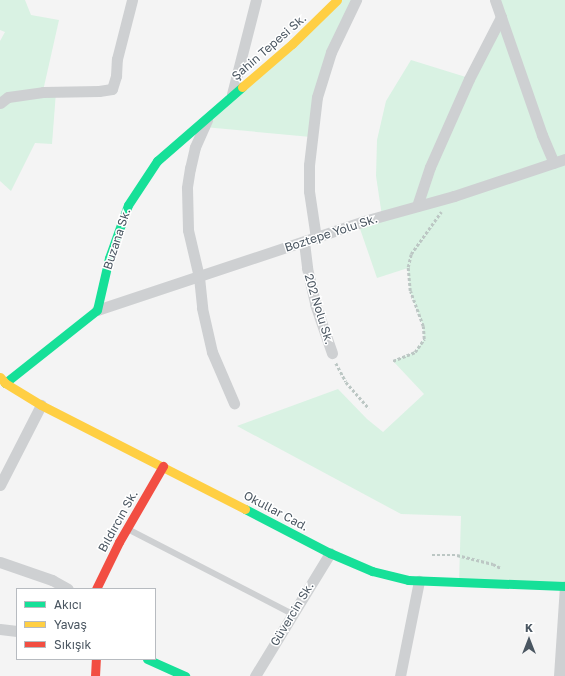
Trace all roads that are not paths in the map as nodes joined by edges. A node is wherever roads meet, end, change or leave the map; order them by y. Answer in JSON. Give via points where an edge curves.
{"nodes":[{"id":1,"x":132,"y":0,"type":"edge"},
{"id":2,"x":256,"y":0,"type":"edge"},
{"id":3,"x":337,"y":0,"type":"edge"},
{"id":4,"x":356,"y":0,"type":"edge"},
{"id":5,"x":495,"y":0,"type":"edge"},
{"id":6,"x":500,"y":17,"type":"junction"},
{"id":7,"x":232,"y":94,"type":"junction"},
{"id":8,"x":0,"y":102,"type":"edge"},
{"id":9,"x":210,"y":114,"type":"junction"},
{"id":10,"x":565,"y":159,"type":"edge"},
{"id":11,"x":554,"y":164,"type":"junction"},
{"id":12,"x":417,"y":206,"type":"junction"},
{"id":13,"x":316,"y":238,"type":"junction"},
{"id":14,"x":304,"y":242,"type":"junction"},
{"id":15,"x":199,"y":277,"type":"junction"},
{"id":16,"x":97,"y":310,"type":"junction"},
{"id":17,"x":332,"y":353,"type":"road end"},
{"id":18,"x":3,"y":380,"type":"edge"},
{"id":19,"x":234,"y":403,"type":"dead end"},
{"id":20,"x":41,"y":405,"type":"junction"},
{"id":21,"x":163,"y":466,"type":"junction"},
{"id":22,"x":0,"y":485,"type":"edge"},
{"id":23,"x":126,"y":528,"type":"junction"},
{"id":24,"x":330,"y":553,"type":"junction"},
{"id":25,"x":0,"y":562,"type":"edge"},
{"id":26,"x":420,"y":581,"type":"junction"},
{"id":27,"x":565,"y":586,"type":"edge"},
{"id":28,"x":66,"y":588,"type":"edge"},
{"id":29,"x":96,"y":588,"type":"edge"},
{"id":30,"x":292,"y":614,"type":"junction"},
{"id":31,"x":0,"y":628,"type":"edge"},
{"id":32,"x":16,"y":631,"type":"edge"},
{"id":33,"x":96,"y":660,"type":"edge"},
{"id":34,"x":149,"y":660,"type":"edge"},
{"id":35,"x":95,"y":676,"type":"edge"},
{"id":36,"x":185,"y":676,"type":"edge"},
{"id":37,"x":255,"y":676,"type":"edge"},
{"id":38,"x":400,"y":676,"type":"edge"},
{"id":39,"x":559,"y":676,"type":"edge"}],
"edges":[{"from":1,"to":8,"type":"street","via":[[112,89],[43,92],[8,97]]},
{"from":2,"to":7,"type":"street"},
{"from":3,"to":7,"type":"street","name":"Şahin Tepesi Sk.","via":[[292,44]]},
{"from":4,"to":13,"type":"street","via":[[331,52],[317,97],[309,166],[309,191]]},
{"from":5,"to":6,"type":"street"},
{"from":6,"to":11,"type":"street"},
{"from":6,"to":12,"type":"street","via":[[469,79],[433,161]]},
{"from":7,"to":9,"type":"street","name":"Buzana Sk."},
{"from":9,"to":15,"type":"street","via":[[195,146],[187,188],[188,230]]},
{"from":9,"to":16,"type":"street","name":"Buzana Sk.","via":[[157,161],[128,205],[110,258]]},
{"from":10,"to":11,"type":"street","name":"Boztepe Yolu Sk."},
{"from":11,"to":12,"type":"street","name":"Boztepe Yolu Sk."},
{"from":12,"to":13,"type":"street","name":"Boztepe Yolu Sk."},
{"from":13,"to":14,"type":"street","name":"Boztepe Yolu Sk."},
{"from":14,"to":15,"type":"street","name":"Boztepe Yolu Sk."},
{"from":14,"to":17,"type":"street","name":"202 Nolu Sk.","via":[[315,304]]},
{"from":15,"to":16,"type":"street","name":"Boztepe Yolu Sk."},
{"from":15,"to":19,"type":"street","via":[[202,308],[212,352]]},
{"from":16,"to":18,"type":"street"},
{"from":18,"to":20,"type":"street","name":"Okullar Cad."},
{"from":20,"to":21,"type":"street","name":"Okullar Cad."},
{"from":20,"to":22,"type":"street"},
{"from":21,"to":23,"type":"street","name":"Bıldırcın Sk."},
{"from":21,"to":24,"type":"street","name":"Okullar Cad."},
{"from":23,"to":29,"type":"street","name":"Bıldırcın Sk."},
{"from":23,"to":30,"type":"lane"},
{"from":24,"to":26,"type":"street","name":"Okullar Cad.","via":[[372,571]]},
{"from":24,"to":30,"type":"street","name":"Güvercin Sk."},
{"from":25,"to":28,"type":"street","via":[[52,580]]},
{"from":26,"to":27,"type":"street","name":"Okullar Cad."},
{"from":26,"to":38,"type":"street"},
{"from":27,"to":39,"type":"street"},
{"from":30,"to":37,"type":"street","name":"Güvercin Sk."},
{"from":31,"to":32,"type":"street"},
{"from":33,"to":35,"type":"street"},
{"from":34,"to":36,"type":"street"}]}
